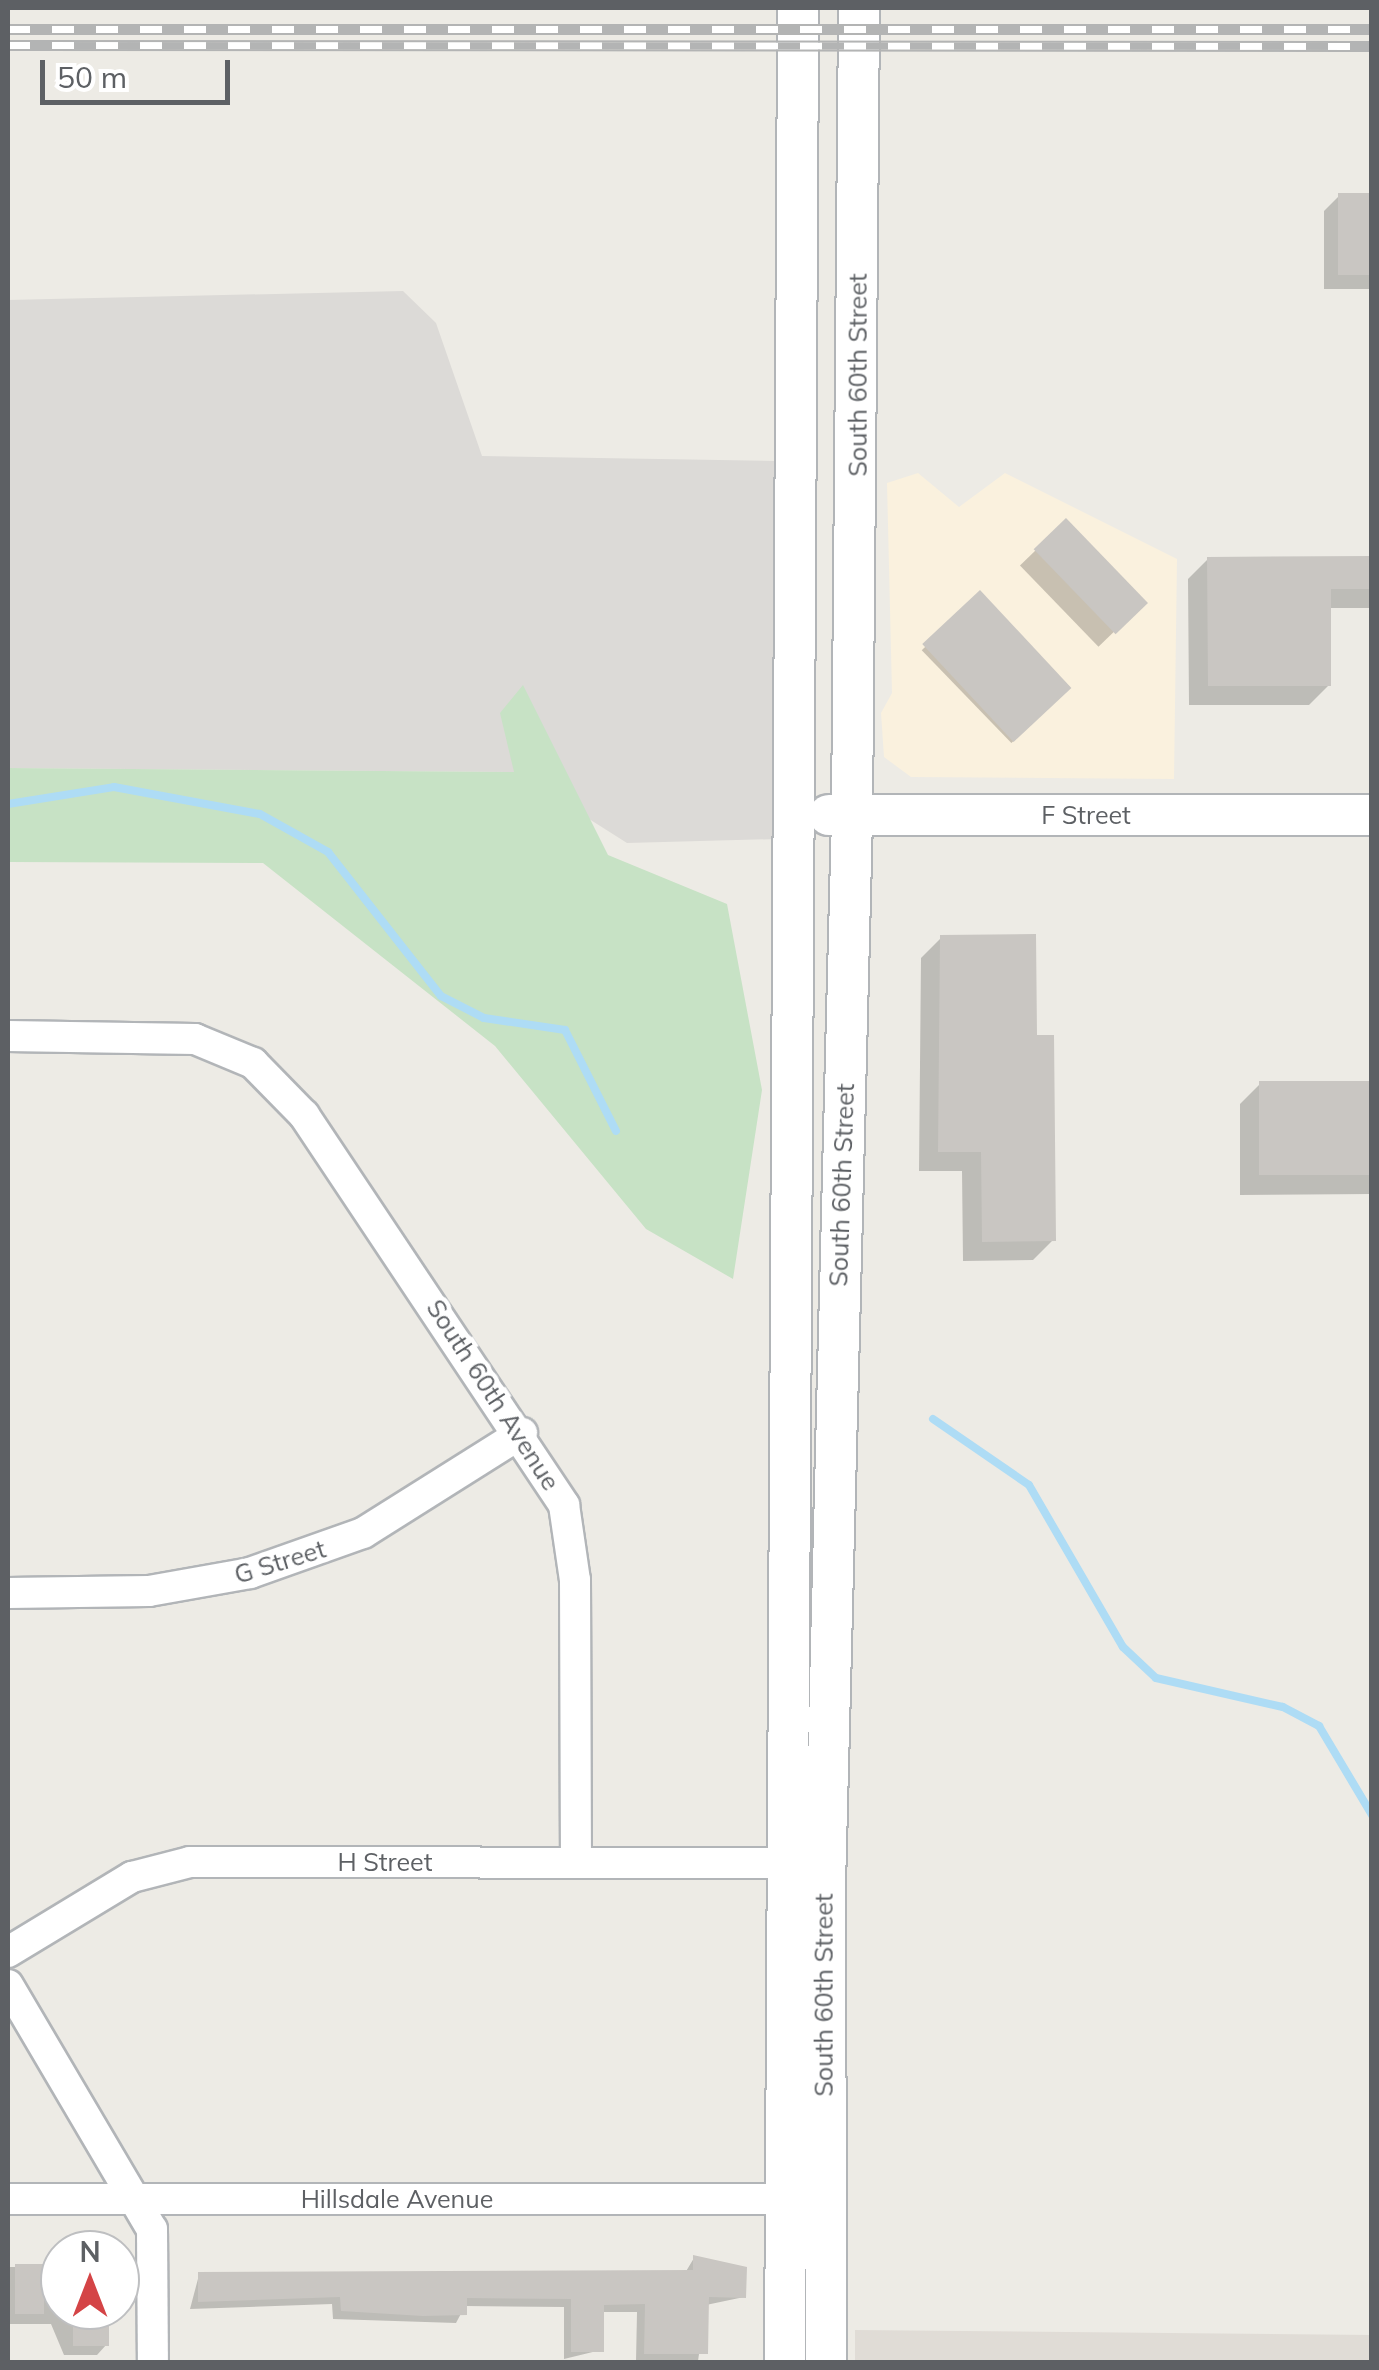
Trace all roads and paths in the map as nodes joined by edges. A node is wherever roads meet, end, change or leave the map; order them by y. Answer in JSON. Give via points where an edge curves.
{"nodes":[{"id":1,"x":798,"y":8,"type":"edge"},
{"id":2,"x":859,"y":8,"type":"edge"},
{"id":3,"x":800,"y":815,"type":"junction"},
{"id":4,"x":852,"y":815,"type":"junction"},
{"id":5,"x":1372,"y":815,"type":"edge"},
{"id":6,"x":8,"y":1036,"type":"edge"},
{"id":7,"x":522,"y":1433,"type":"junction"},
{"id":8,"x":8,"y":1593,"type":"edge"},
{"id":9,"x":576,"y":1863,"type":"junction"},
{"id":10,"x":786,"y":1863,"type":"junction"},
{"id":11,"x":8,"y":1952,"type":"edge"},
{"id":12,"x":8,"y":1985,"type":"edge"},
{"id":13,"x":8,"y":2199,"type":"edge"},
{"id":14,"x":136,"y":2199,"type":"junction"},
{"id":15,"x":786,"y":2199,"type":"junction"},
{"id":16,"x":153,"y":2362,"type":"edge"},
{"id":17,"x":784,"y":2362,"type":"edge"},
{"id":18,"x":826,"y":2362,"type":"edge"}],
"edges":[{"from":1,"to":3,"type":"main road","name":"South 60th Street"},
{"from":2,"to":4,"type":"main road","name":"South 60th Street"},
{"from":3,"to":4,"type":"main road","name":"F Street"},
{"from":3,"to":10,"type":"main road","name":"South 60th Street"},
{"from":4,"to":5,"type":"main road","name":"F Street"},
{"from":4,"to":18,"type":"main road","name":"South 60th Street","via":[[827,1728]]},
{"from":6,"to":7,"type":"street","name":"South 60th Avenue","via":[[177,1036],[236,1054],[290,1096]]},
{"from":7,"to":8,"type":"street","name":"G Street","via":[[363,1534],[250,1573],[149,1591]]},
{"from":7,"to":9,"type":"street","name":"South 60th Avenue","via":[[551,1478],[573,1542]]},
{"from":9,"to":10,"type":"street","name":"H Street"},
{"from":9,"to":11,"type":"street","name":"H Street","via":[[160,1865]]},
{"from":10,"to":15,"type":"main road","name":"South 60th Street"},
{"from":12,"to":14,"type":"street"},
{"from":13,"to":14,"type":"street","name":"Hillsdale Avenue"},
{"from":14,"to":15,"type":"street","name":"Hillsdale Avenue"},
{"from":14,"to":16,"type":"street","via":[[152,2230]]},
{"from":15,"to":17,"type":"main road","name":"South 60th Street"}]}
